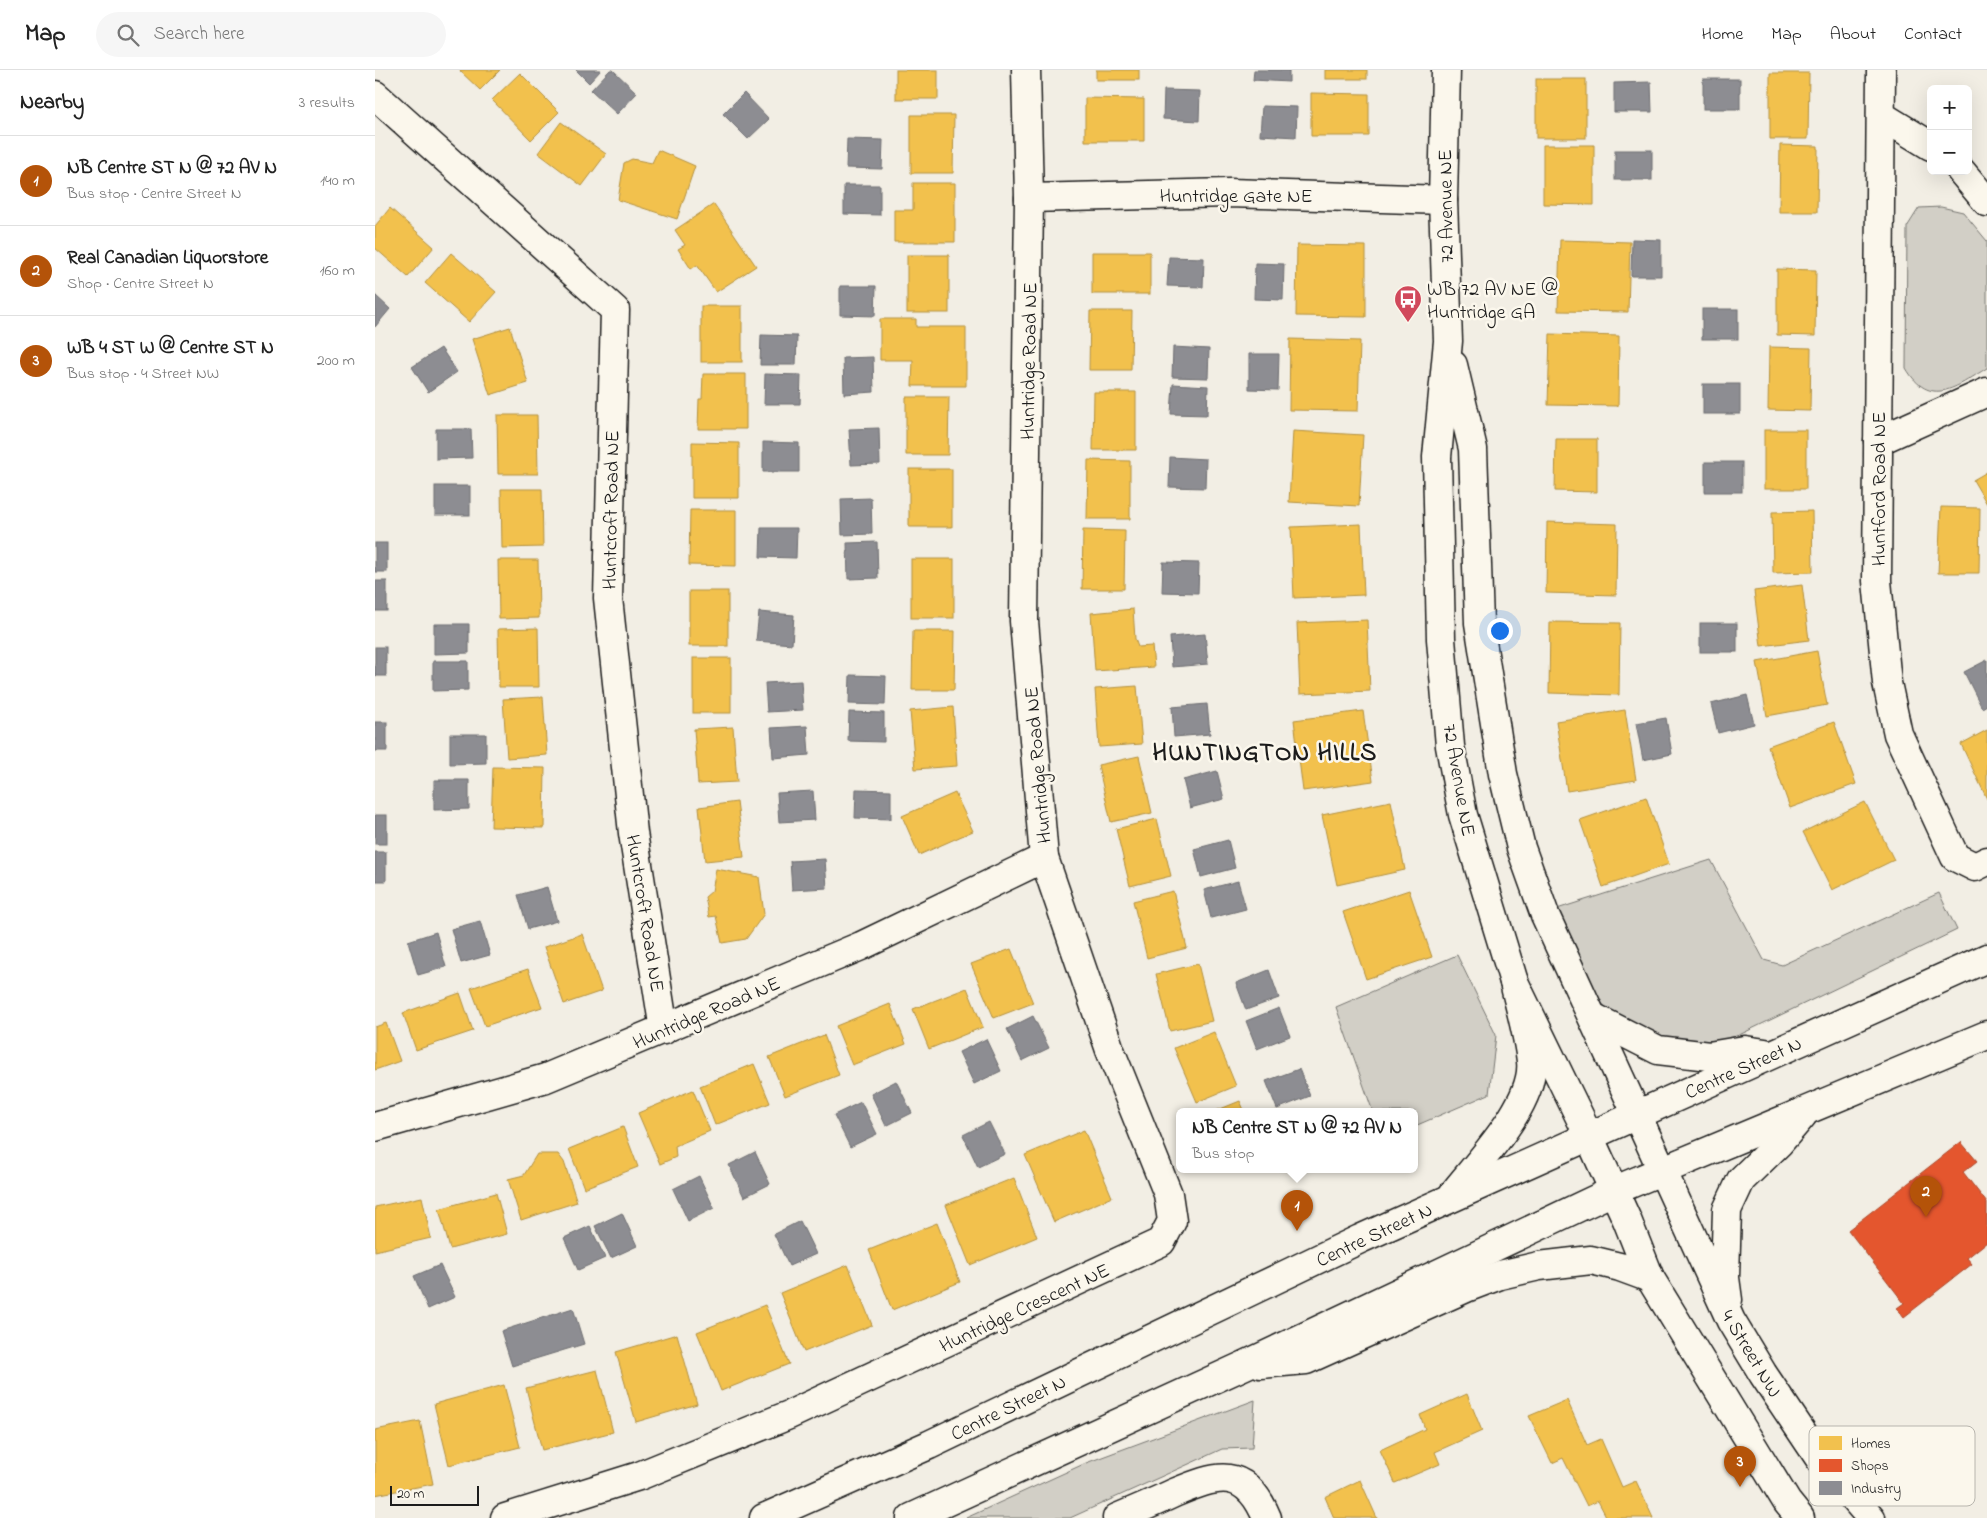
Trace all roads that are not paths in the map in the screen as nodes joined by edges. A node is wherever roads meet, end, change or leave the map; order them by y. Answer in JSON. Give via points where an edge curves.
{"nodes":[{"id":1,"x":1026,"y":70,"type":"edge"},
{"id":2,"x":1446,"y":70,"type":"edge"},
{"id":3,"x":1881,"y":70,"type":"edge"},
{"id":4,"x":375,"y":95,"type":"edge"},
{"id":5,"x":1882,"y":116,"type":"junction"},
{"id":6,"x":1927,"y":144,"type":"edge"},
{"id":7,"x":1964,"y":175,"type":"edge"},
{"id":8,"x":1029,"y":198,"type":"junction"},
{"id":9,"x":1443,"y":200,"type":"junction"},
{"id":10,"x":1987,"y":202,"type":"edge"},
{"id":11,"x":1448,"y":342,"type":"junction"},
{"id":12,"x":1987,"y":392,"type":"edge"},
{"id":13,"x":1878,"y":441,"type":"junction"},
{"id":14,"x":1044,"y":858,"type":"junction"},
{"id":15,"x":1987,"y":861,"type":"edge"},
{"id":16,"x":1987,"y":958,"type":"edge"},
{"id":17,"x":1514,"y":982,"type":"junction"},
{"id":18,"x":1593,"y":1017,"type":"junction"},
{"id":19,"x":664,"y":1030,"type":"junction"},
{"id":20,"x":1987,"y":1035,"type":"edge"},
{"id":21,"x":1772,"y":1054,"type":"junction"},
{"id":22,"x":1806,"y":1112,"type":"junction"},
{"id":23,"x":1637,"y":1115,"type":"junction"},
{"id":24,"x":375,"y":1127,"type":"edge"},
{"id":25,"x":1589,"y":1136,"type":"junction"},
{"id":26,"x":1661,"y":1170,"type":"junction"},
{"id":27,"x":1613,"y":1190,"type":"junction"},
{"id":28,"x":1449,"y":1199,"type":"junction"},
{"id":29,"x":1650,"y":1278,"type":"junction"},
{"id":30,"x":1731,"y":1321,"type":"junction"},
{"id":31,"x":1245,"y":1365,"type":"junction"},
{"id":32,"x":1809,"y":1443,"type":"edge"},
{"id":33,"x":1861,"y":1506,"type":"edge"},
{"id":34,"x":505,"y":1518,"type":"edge"},
{"id":35,"x":764,"y":1518,"type":"edge"},
{"id":36,"x":911,"y":1518,"type":"edge"},
{"id":37,"x":1117,"y":1518,"type":"edge"},
{"id":38,"x":1267,"y":1518,"type":"edge"},
{"id":39,"x":1801,"y":1518,"type":"edge"},
{"id":40,"x":1871,"y":1518,"type":"edge"}],
"edges":[{"from":1,"to":8,"type":"street","name":"Huntridge Road NE"},
{"from":2,"to":9,"type":"street","name":"72 Avenue NE"},
{"from":3,"to":5,"type":"street","name":"Huntford Road NE"},
{"from":4,"to":19,"type":"street","name":"Huntcroft Road NE","via":[[615,310],[608,598],[633,833]]},
{"from":5,"to":6,"type":"street"},
{"from":5,"to":13,"type":"street","name":"Huntford Road NE"},
{"from":7,"to":10,"type":"street"},
{"from":8,"to":9,"type":"street","name":"Huntridge Gate NE","via":[[1229,193]]},
{"from":8,"to":14,"type":"street","name":"Huntridge Road NE","via":[[1025,621]]},
{"from":9,"to":11,"type":"street","name":"72 Avenue NE"},
{"from":11,"to":17,"type":"street","name":"72 Avenue NE","via":[[1437,457],[1441,639],[1450,746],[1463,815]]},
{"from":11,"to":18,"type":"street","name":"72 Avenue NE","via":[[1473,450],[1479,623],[1503,774],[1521,848],[1545,915]]},
{"from":12,"to":13,"type":"street"},
{"from":13,"to":15,"type":"street","name":"Huntford Road NE","via":[[1877,581],[1887,683],[1898,734],[1955,857],[1975,867]]},
{"from":14,"to":19,"type":"street","name":"Huntridge Road NE","via":[[861,946]]},
{"from":14,"to":34,"type":"street","name":"Huntridge Crescent NE","via":[[1110,1050],[1168,1194],[1172,1220],[1161,1242],[789,1415],[639,1476]]},
{"from":16,"to":21,"type":"street","name":"Centre Street N"},
{"from":17,"to":25,"type":"street","name":"72 Avenue NE"},
{"from":17,"to":28,"type":"street","via":[[1531,1063],[1526,1092],[1517,1113]]},
{"from":18,"to":21,"type":"street","via":[[1658,1050],[1709,1056],[1745,1050]]},
{"from":18,"to":23,"type":"street","name":"72 Avenue NE"},
{"from":19,"to":24,"type":"street","name":"Huntridge Road NE","via":[[546,1078]]},
{"from":20,"to":22,"type":"street"},
{"from":21,"to":23,"type":"street","name":"Centre Street N"},
{"from":22,"to":26,"type":"street"},
{"from":22,"to":30,"type":"street","via":[[1741,1180],[1727,1210],[1725,1278]]},
{"from":23,"to":25,"type":"street","name":"Centre Street N"},
{"from":23,"to":26,"type":"street","name":"72 Avenue NE"},
{"from":25,"to":27,"type":"street","name":"72 Avenue NE"},
{"from":25,"to":28,"type":"street","name":"Centre Street N"},
{"from":26,"to":27,"type":"street"},
{"from":26,"to":30,"type":"street","name":"4 Street NW"},
{"from":27,"to":29,"type":"street"},
{"from":27,"to":31,"type":"street"},
{"from":28,"to":35,"type":"street","name":"Centre Street N","via":[[929,1445]]},
{"from":29,"to":31,"type":"street","via":[[1591,1260],[1500,1274],[1306,1360]]},
{"from":29,"to":39,"type":"street","via":[[1787,1502]]},
{"from":30,"to":32,"type":"street","name":"4 Street NW"},
{"from":31,"to":36,"type":"street"},
{"from":33,"to":40,"type":"street","name":"4 Street NW"},
{"from":37,"to":38,"type":"street","via":[[1205,1480],[1226,1477],[1250,1490]]}]}
